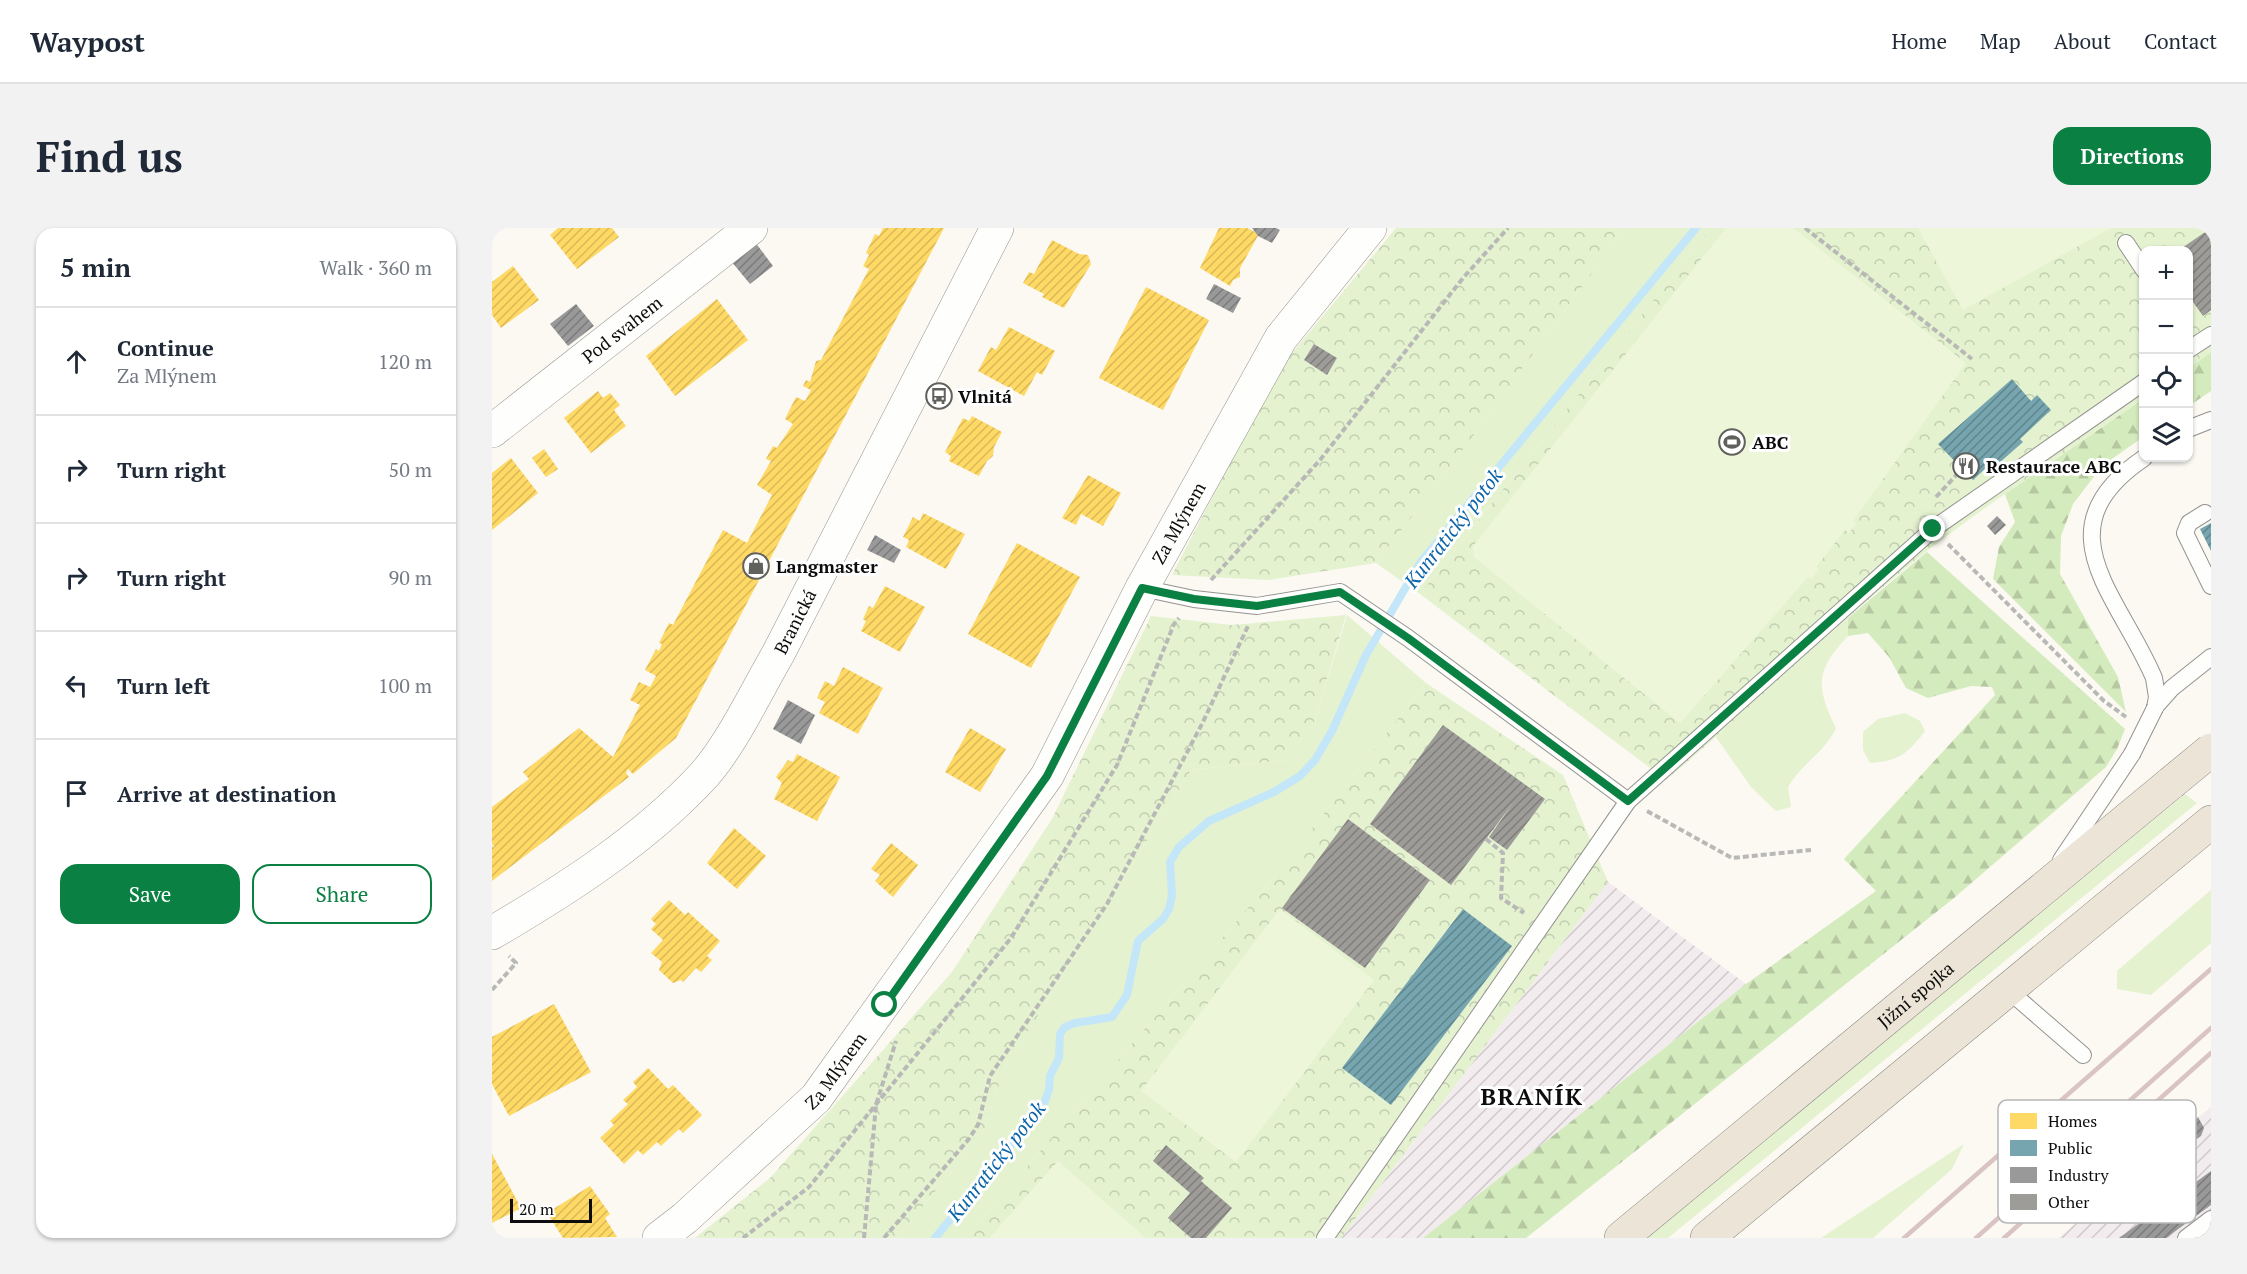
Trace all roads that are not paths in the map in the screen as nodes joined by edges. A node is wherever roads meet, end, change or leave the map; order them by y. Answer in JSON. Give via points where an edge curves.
{"nodes":[{"id":1,"x":751,"y":228,"type":"edge"},
{"id":2,"x":997,"y":228,"type":"edge"},
{"id":3,"x":1370,"y":228,"type":"edge"},
{"id":4,"x":2126,"y":243,"type":"dead end"},
{"id":5,"x":2139,"y":262,"type":"edge"},
{"id":6,"x":2211,"y":335,"type":"edge"},
{"id":7,"x":2193,"y":344,"type":"edge"},
{"id":8,"x":2139,"y":385,"type":"edge"},
{"id":9,"x":2211,"y":420,"type":"edge"},
{"id":10,"x":2193,"y":427,"type":"edge"},
{"id":11,"x":492,"y":431,"type":"edge"},
{"id":12,"x":2139,"y":462,"type":"edge"},
{"id":13,"x":2205,"y":513,"type":"dead end"},
{"id":14,"x":2211,"y":586,"type":"edge"},
{"id":15,"x":1142,"y":588,"type":"junction"},
{"id":16,"x":2211,"y":657,"type":"edge"},
{"id":17,"x":2155,"y":708,"type":"junction"},
{"id":18,"x":2211,"y":750,"type":"edge"},
{"id":19,"x":1628,"y":801,"type":"junction"},
{"id":20,"x":2211,"y":822,"type":"edge"},
{"id":21,"x":2040,"y":891,"type":"junction"},
{"id":22,"x":500,"y":944,"type":"edge"},
{"id":23,"x":2008,"y":990,"type":"junction"},
{"id":24,"x":2083,"y":1055,"type":"dead end"},
{"id":25,"x":2211,"y":1219,"type":"edge"},
{"id":26,"x":659,"y":1238,"type":"edge"},
{"id":27,"x":1325,"y":1238,"type":"edge"},
{"id":28,"x":1621,"y":1238,"type":"edge"},
{"id":29,"x":1707,"y":1238,"type":"edge"},
{"id":30,"x":2186,"y":1238,"type":"edge"}],
"edges":[{"from":1,"to":11,"type":"street","name":"Pod svahem"},
{"from":2,"to":22,"type":"street","name":"Branická","via":[[778,654],[705,773],[647,828],[543,903]]},
{"from":3,"to":15,"type":"street","name":"Za Mlýnem","via":[[1281,338]]},
{"from":4,"to":5,"type":"lane"},
{"from":6,"to":7,"type":"lane"},
{"from":8,"to":19,"type":"lane","via":[[1933,529]]},
{"from":9,"to":10,"type":"lane"},
{"from":12,"to":17,"type":"lane","via":[[2104,493],[2091,525],[2090,542],[2097,568],[2154,678]]},
{"from":13,"to":14,"type":"lane","via":[[2189,523],[2185,532]]},
{"from":15,"to":19,"type":"lane","via":[[1257,606],[1340,592]]},
{"from":15,"to":26,"type":"street","name":"Za Mlýnem","via":[[1047,776],[816,1098],[686,1218]]},
{"from":16,"to":17,"type":"lane","via":[[2182,679]]},
{"from":17,"to":21,"type":"lane","bridge":true,"via":[[2132,754]]},
{"from":18,"to":21,"type":"highway","name":"Jižní spojka","bridge":true},
{"from":19,"to":27,"type":"lane"},
{"from":20,"to":23,"type":"highway"},
{"from":21,"to":28,"type":"highway","name":"Jižní spojka"},
{"from":23,"to":24,"type":"lane"},
{"from":23,"to":29,"type":"highway"},
{"from":25,"to":30,"type":"lane"}]}
